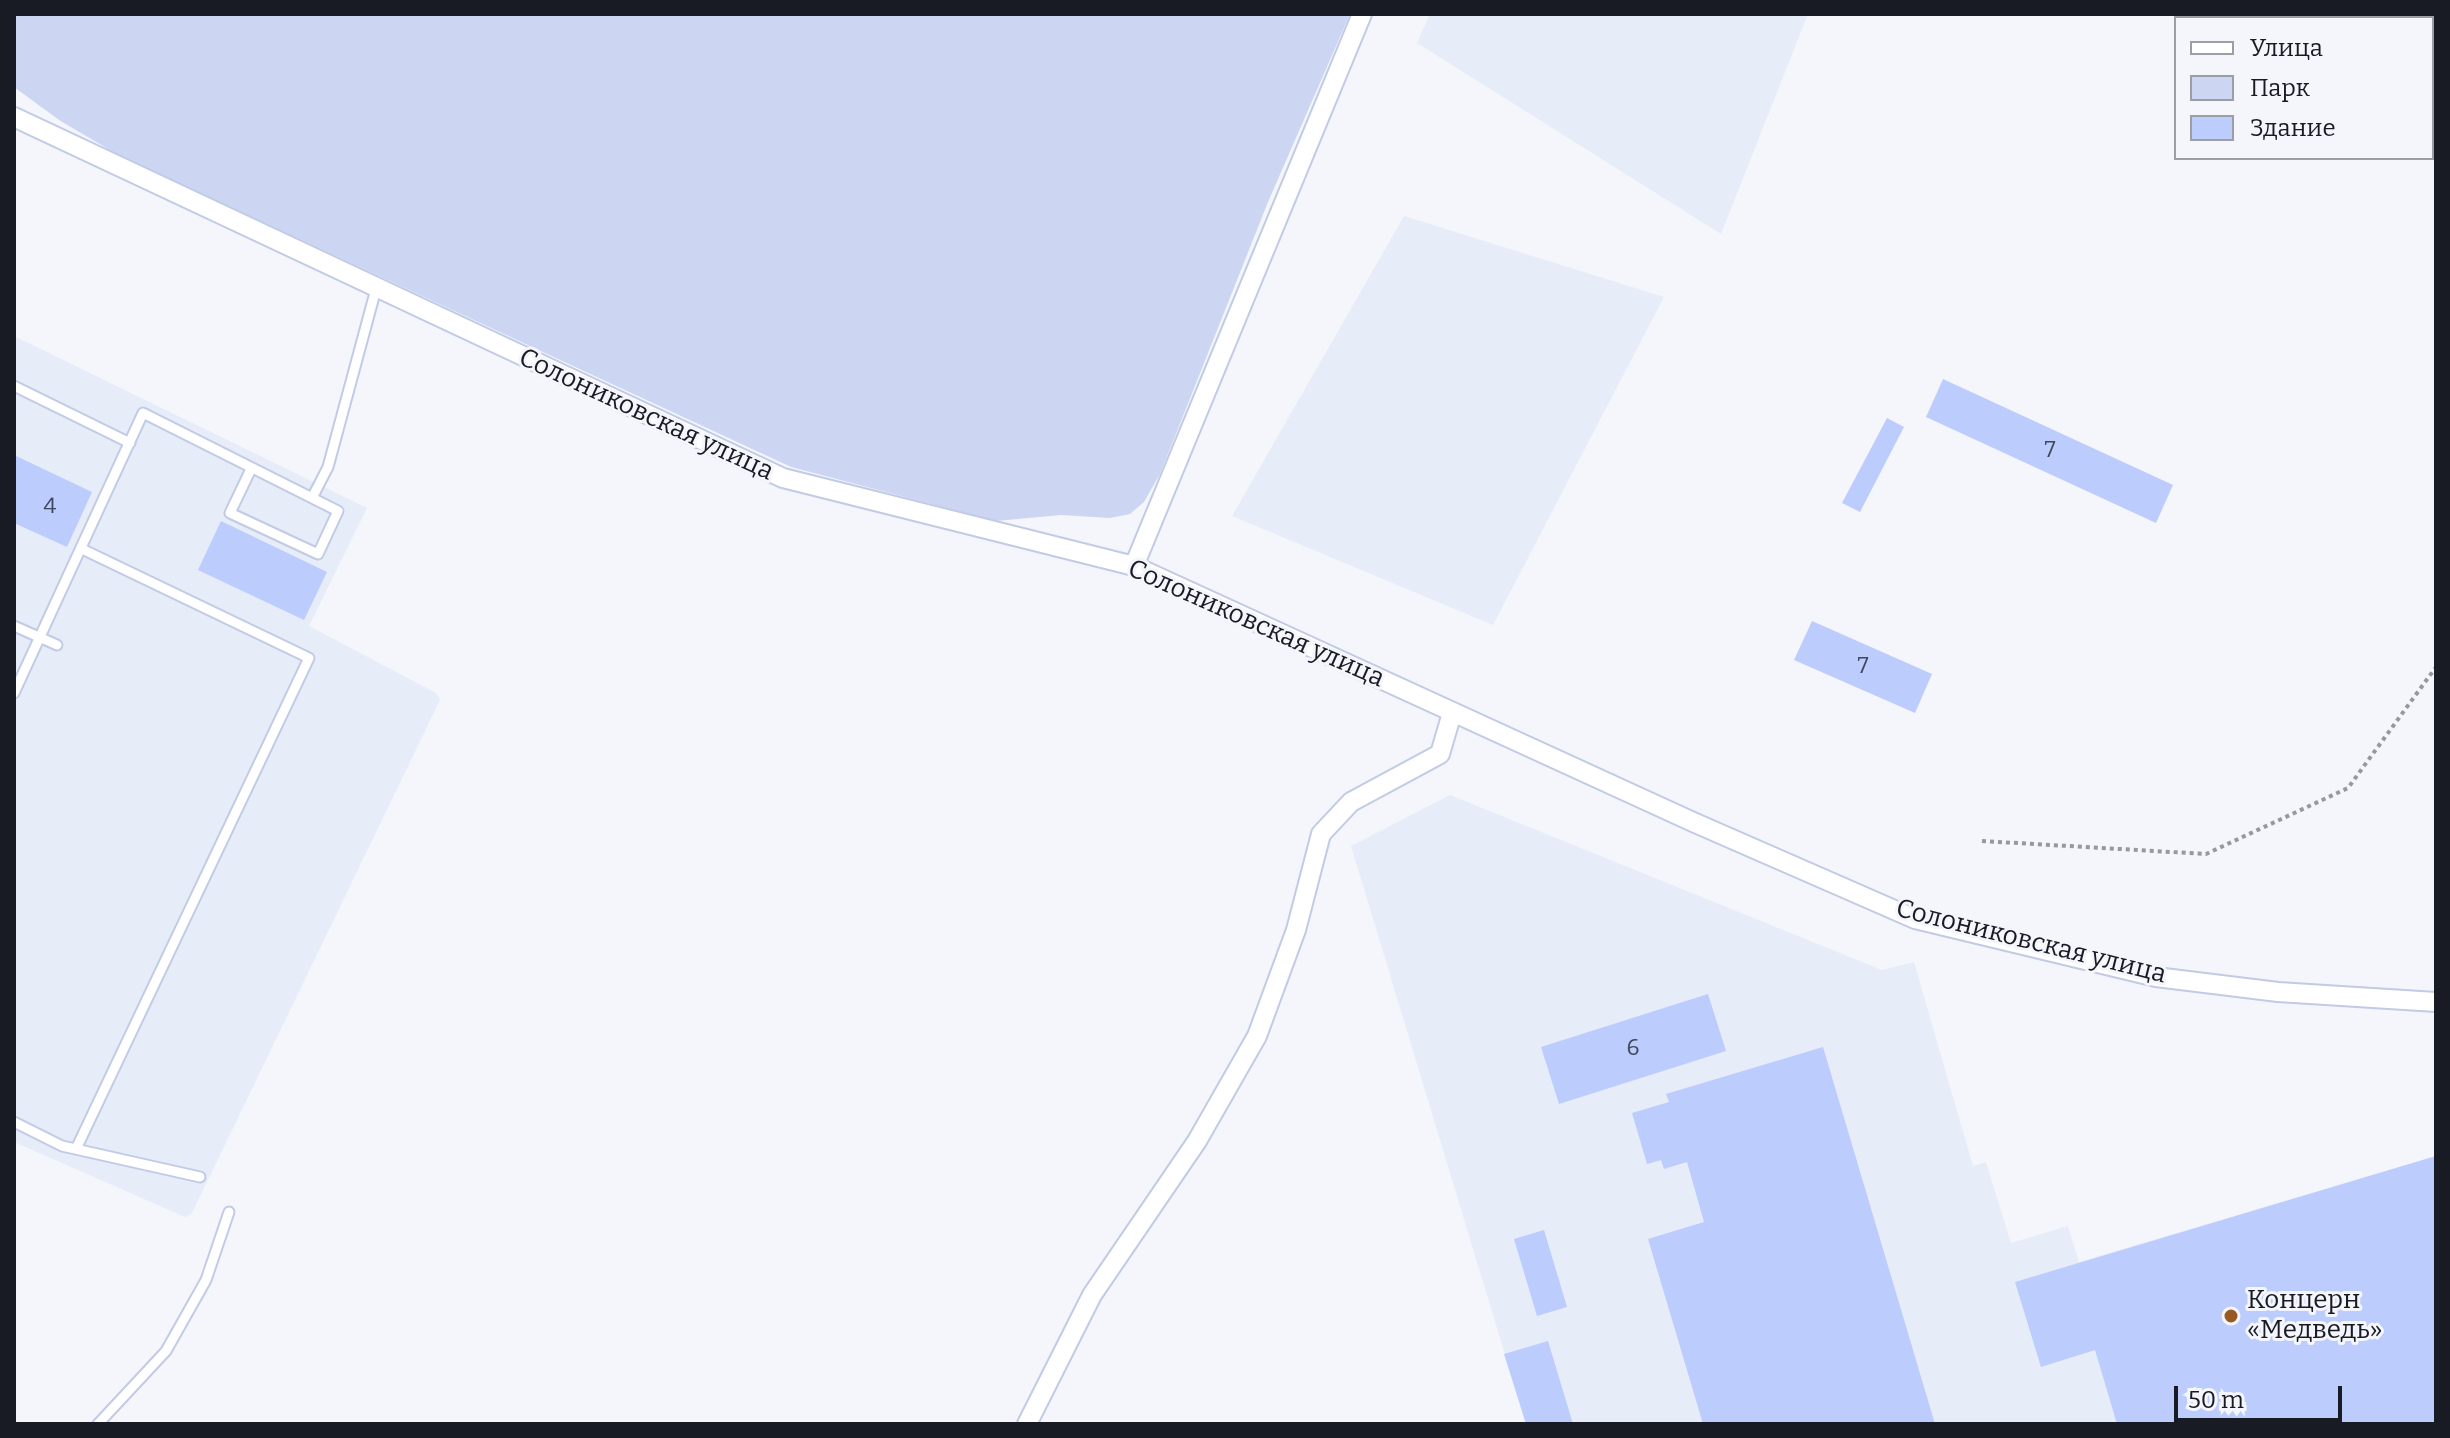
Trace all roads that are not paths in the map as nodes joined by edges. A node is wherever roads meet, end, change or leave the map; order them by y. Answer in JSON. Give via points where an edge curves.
{"nodes":[{"id":1,"x":1362,"y":14,"type":"edge"},
{"id":2,"x":14,"y":117,"type":"edge"},
{"id":3,"x":376,"y":289,"type":"junction"},
{"id":4,"x":14,"y":386,"type":"edge"},
{"id":5,"x":130,"y":443,"type":"junction"},
{"id":6,"x":251,"y":469,"type":"junction"},
{"id":7,"x":312,"y":498,"type":"junction"},
{"id":8,"x":82,"y":549,"type":"junction"},
{"id":9,"x":1134,"y":566,"type":"junction"},
{"id":10,"x":14,"y":626,"type":"edge"},
{"id":11,"x":41,"y":638,"type":"junction"},
{"id":12,"x":57,"y":645,"type":"dead end"},
{"id":13,"x":14,"y":693,"type":"edge"},
{"id":14,"x":1452,"y":713,"type":"junction"},
{"id":15,"x":2436,"y":1002,"type":"edge"},
{"id":16,"x":14,"y":1122,"type":"edge"},
{"id":17,"x":76,"y":1149,"type":"junction"},
{"id":18,"x":200,"y":1177,"type":"dead end"},
{"id":19,"x":229,"y":1212,"type":"dead end"},
{"id":20,"x":98,"y":1424,"type":"edge"},
{"id":21,"x":1027,"y":1424,"type":"edge"}],
"edges":[{"from":1,"to":9,"type":"street"},
{"from":2,"to":3,"type":"street","name":"Солониковская улица"},
{"from":3,"to":7,"type":"lane","via":[[328,467]]},
{"from":3,"to":9,"type":"street","name":"Солониковская улица","via":[[783,478]]},
{"from":4,"to":5,"type":"lane"},
{"from":5,"to":6,"type":"lane","via":[[143,413]]},
{"from":5,"to":8,"type":"lane"},
{"from":6,"to":7,"type":"lane"},
{"from":6,"to":7,"type":"lane","via":[[230,513],[318,554],[338,511]]},
{"from":8,"to":11,"type":"lane"},
{"from":8,"to":17,"type":"lane","via":[[309,658]]},
{"from":9,"to":14,"type":"street","name":"Солониковская улица"},
{"from":10,"to":11,"type":"lane"},
{"from":11,"to":12,"type":"lane"},
{"from":11,"to":13,"type":"lane"},
{"from":14,"to":15,"type":"street","name":"Солониковская улица","via":[[1915,919],[2156,977],[2278,992]]},
{"from":14,"to":21,"type":"street","via":[[1440,754],[1351,802],[1321,834],[1296,930],[1257,1036],[1197,1141],[1092,1295]]},
{"from":16,"to":17,"type":"lane"},
{"from":17,"to":18,"type":"lane"},
{"from":19,"to":20,"type":"lane","via":[[206,1280],[166,1351]]}]}
